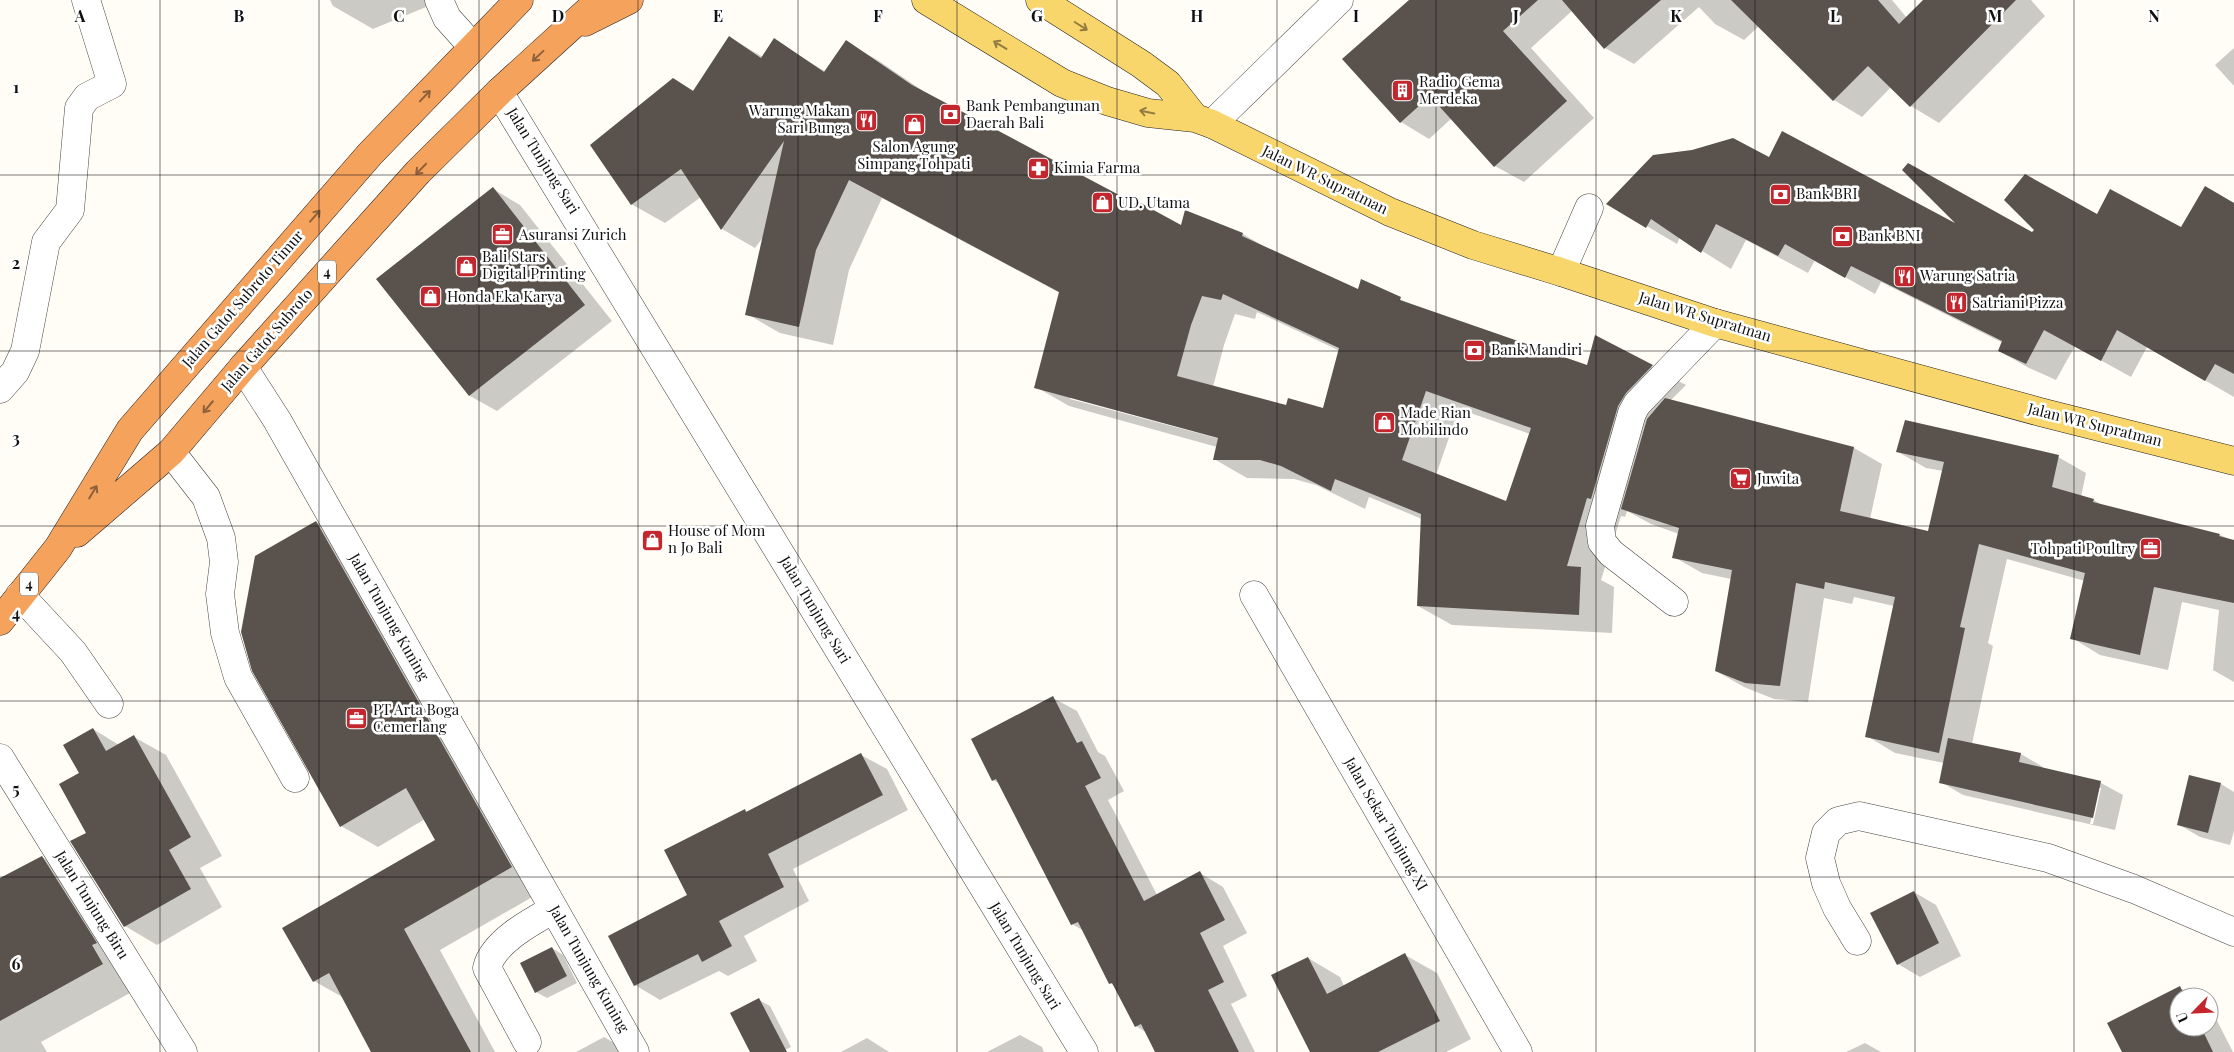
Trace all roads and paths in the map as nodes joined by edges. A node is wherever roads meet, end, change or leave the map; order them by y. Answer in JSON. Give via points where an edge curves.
{"nodes":[{"id":1,"x":86,"y":0,"type":"edge"},
{"id":2,"x":439,"y":0,"type":"edge"},
{"id":3,"x":600,"y":0,"type":"edge"},
{"id":4,"x":629,"y":0,"type":"edge"},
{"id":5,"x":926,"y":0,"type":"edge"},
{"id":6,"x":1040,"y":0,"type":"edge"},
{"id":7,"x":1339,"y":0,"type":"edge"},
{"id":8,"x":518,"y":1,"type":"edge"},
{"id":9,"x":561,"y":34,"type":"junction"},
{"id":10,"x":473,"y":47,"type":"junction"},
{"id":11,"x":499,"y":92,"type":"junction"},
{"id":12,"x":1204,"y":121,"type":"junction"},
{"id":13,"x":1589,"y":208,"type":"dead end"},
{"id":14,"x":1561,"y":272,"type":"junction"},
{"id":15,"x":1715,"y":323,"type":"junction"},
{"id":16,"x":243,"y":366,"type":"junction"},
{"id":17,"x":0,"y":389,"type":"edge"},
{"id":18,"x":170,"y":452,"type":"junction"},
{"id":19,"x":2234,"y":460,"type":"edge"},
{"id":20,"x":58,"y":548,"type":"junction"},
{"id":21,"x":20,"y":595,"type":"junction"},
{"id":22,"x":1254,"y":595,"type":"dead end"},
{"id":23,"x":1674,"y":602,"type":"dead end"},
{"id":24,"x":0,"y":621,"type":"edge"},
{"id":25,"x":109,"y":704,"type":"dead end"},
{"id":26,"x":0,"y":758,"type":"edge"},
{"id":27,"x":296,"y":778,"type":"dead end"},
{"id":28,"x":554,"y":909,"type":"junction"},
{"id":29,"x":2234,"y":932,"type":"edge"},
{"id":30,"x":1857,"y":941,"type":"dead end"},
{"id":31,"x":527,"y":1042,"type":"dead end"},
{"id":32,"x":184,"y":1052,"type":"edge"},
{"id":33,"x":635,"y":1052,"type":"edge"},
{"id":34,"x":1084,"y":1052,"type":"edge"},
{"id":35,"x":1518,"y":1052,"type":"edge"}],
"edges":[{"from":1,"to":17,"type":"street","via":[[112,84],[87,97],[79,108],[70,210],[46,242],[25,351],[15,372]]},
{"from":2,"to":10,"type":"street","via":[[448,18]]},
{"from":3,"to":9,"type":"highway","name":"Jalan Gatot Subroto","number":"4"},
{"from":4,"to":9,"type":"highway"},
{"from":12,"to":5,"type":"main road","name":"Jalan WR Supratman","one_way":true,"via":[[1148,113],[1106,101],[1062,83]]},
{"from":6,"to":12,"type":"main road","name":"Jalan WR Supratman","one_way":true,"via":[[1141,64],[1168,84]]},
{"from":7,"to":12,"type":"street"},
{"from":8,"to":10,"type":"highway","name":"Jalan Gatot Subroto Timur","number":"4"},
{"from":9,"to":11,"type":"highway","name":"Jalan Gatot Subroto","number":"4","one_way":true},
{"from":20,"to":10,"type":"highway","name":"Jalan Gatot Subroto Timur","number":"4","one_way":true,"via":[[130,430],[370,154]]},
{"from":11,"to":16,"type":"highway","name":"Jalan Gatot Subroto","number":"4","one_way":true,"via":[[418,172]]},
{"from":11,"to":34,"type":"street","name":"Jalan Tunjung Sari"},
{"from":12,"to":14,"type":"main road","name":"Jalan WR Supratman","via":[[1390,212],[1473,245]]},
{"from":13,"to":14,"type":"street"},
{"from":14,"to":15,"type":"main road","name":"Jalan WR Supratman"},
{"from":15,"to":19,"type":"main road","name":"Jalan WR Supratman","via":[[2040,412]]},
{"from":15,"to":23,"type":"street","via":[[1634,408],[1600,526],[1602,542],[1611,553]]},
{"from":16,"to":18,"type":"highway","name":"Jalan Gatot Subroto","number":"4","one_way":true},
{"from":16,"to":28,"type":"street","name":"Jalan Tunjung Kuning","via":[[277,420]]},
{"from":18,"to":20,"type":"highway","name":"Jalan Gatot Subroto","number":"4"},
{"from":18,"to":27,"type":"street","via":[[206,497],[221,538],[224,562],[220,594],[225,633],[238,677]]},
{"from":20,"to":21,"type":"highway","name":"Jalan Gatot Subroto Timur","number":"4"},
{"from":21,"to":24,"type":"highway","name":"Jalan Gatot Subroto Timur","number":"4"},
{"from":21,"to":25,"type":"street","via":[[73,652]]},
{"from":22,"to":35,"type":"street","name":"Jalan Sekar Tunjung XI"},
{"from":26,"to":32,"type":"street","name":"Jalan Tunjung Biru"},
{"from":28,"to":31,"type":"street","via":[[500,945],[490,957],[487,968]]},
{"from":28,"to":33,"type":"street","name":"Jalan Tunjung Kuning"},
{"from":29,"to":30,"type":"street","via":[[2134,889],[2048,858],[1858,816],[1838,820],[1826,833],[1820,858],[1837,908]]}]}
